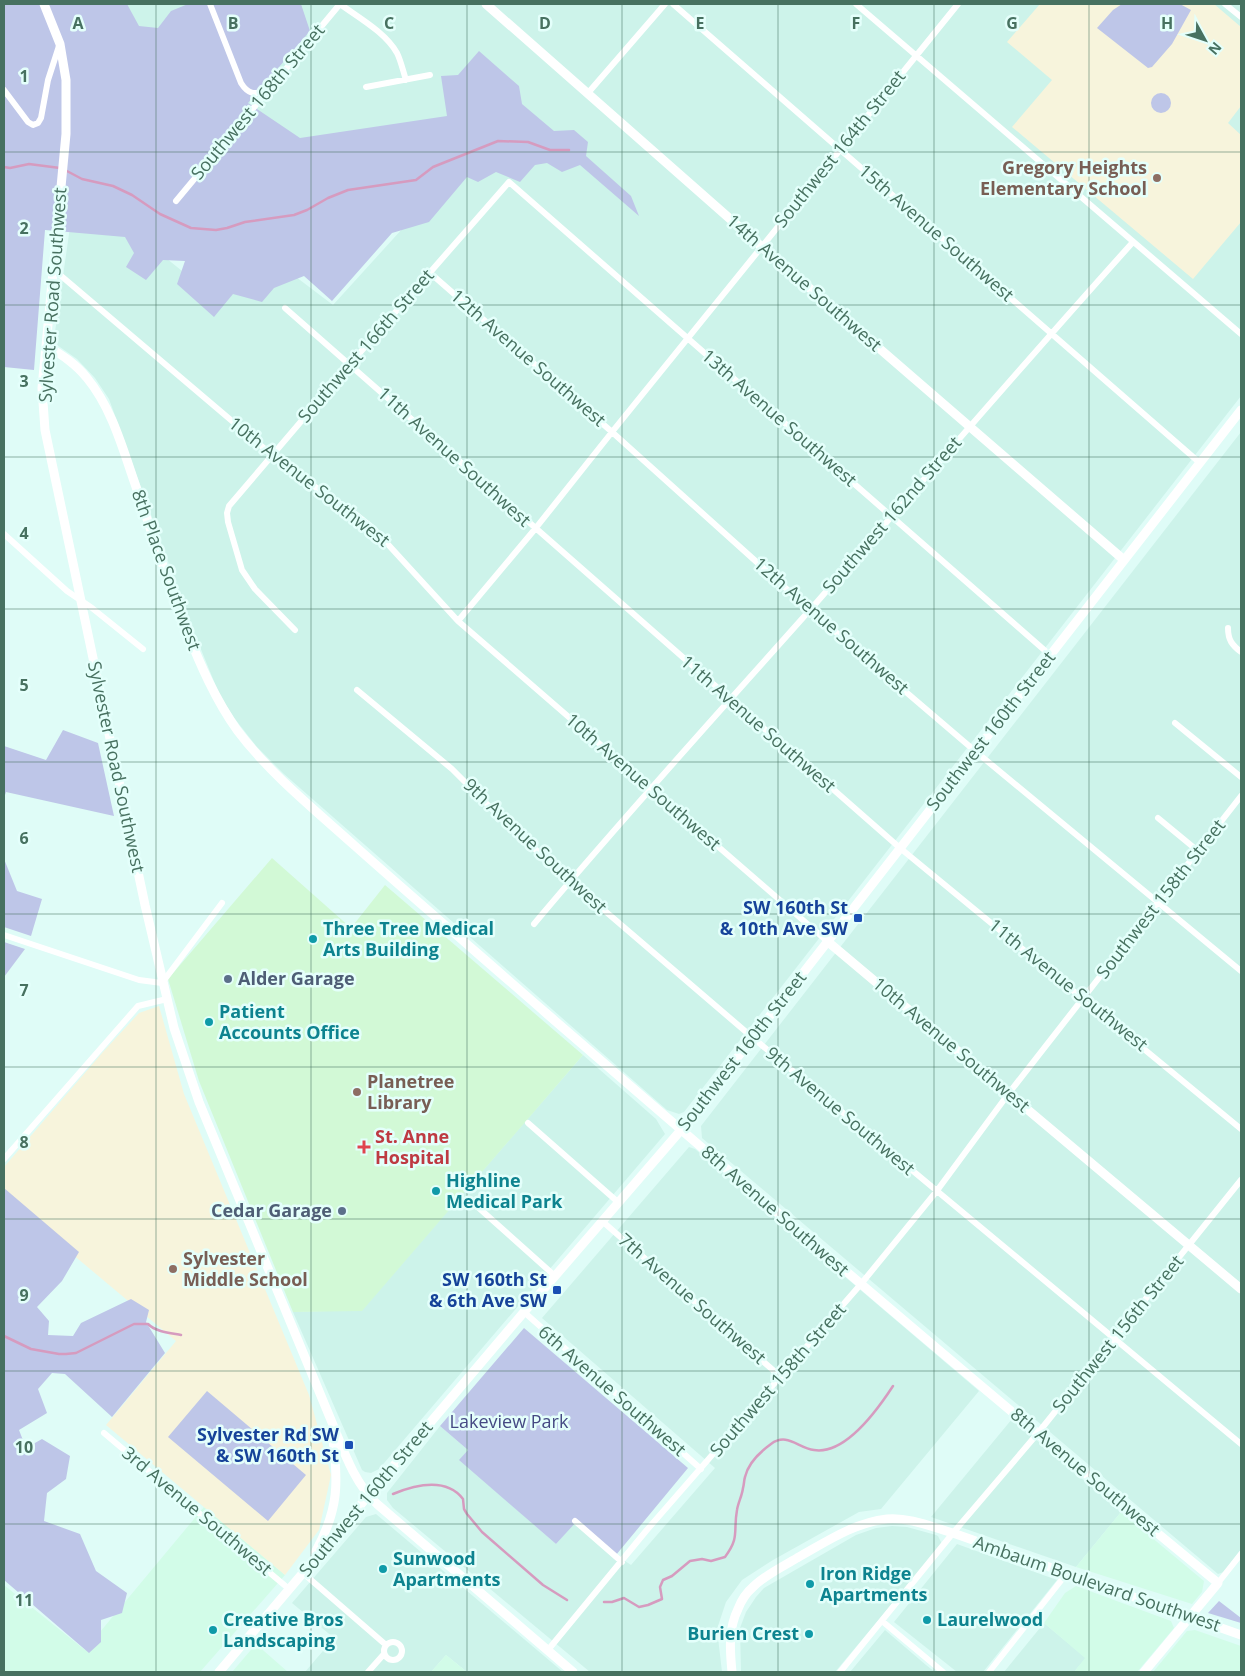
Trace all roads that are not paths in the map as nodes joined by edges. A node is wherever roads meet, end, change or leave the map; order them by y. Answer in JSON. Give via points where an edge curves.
{"nodes":[{"id":1,"x":44,"y":4,"type":"edge"},
{"id":2,"x":210,"y":4,"type":"edge"},
{"id":3,"x":340,"y":4,"type":"edge"},
{"id":4,"x":486,"y":4,"type":"edge"},
{"id":5,"x":665,"y":4,"type":"edge"},
{"id":6,"x":673,"y":4,"type":"edge"},
{"id":7,"x":856,"y":4,"type":"edge"},
{"id":8,"x":958,"y":4,"type":"edge"},
{"id":9,"x":1225,"y":4,"type":"edge"},
{"id":10,"x":1241,"y":17,"type":"edge"},
{"id":11,"x":60,"y":44,"type":"junction"},
{"id":12,"x":916,"y":55,"type":"junction"},
{"id":13,"x":430,"y":75,"type":"dead end"},
{"id":14,"x":406,"y":80,"type":"junction"},
{"id":15,"x":366,"y":87,"type":"dead end"},
{"id":16,"x":4,"y":90,"type":"edge"},
{"id":17,"x":267,"y":91,"type":"junction"},
{"id":18,"x":588,"y":93,"type":"junction"},
{"id":19,"x":840,"y":149,"type":"junction"},
{"id":20,"x":509,"y":182,"type":"joint"},
{"id":21,"x":176,"y":201,"type":"dead end"},
{"id":22,"x":1133,"y":242,"type":"junction"},
{"id":23,"x":762,"y":247,"type":"junction"},
{"id":24,"x":53,"y":269,"type":"junction"},
{"id":25,"x":429,"y":272,"type":"junction"},
{"id":26,"x":285,"y":308,"type":"dead end"},
{"id":27,"x":1051,"y":333,"type":"junction"},
{"id":28,"x":1241,"y":334,"type":"edge"},
{"id":29,"x":688,"y":339,"type":"junction"},
{"id":30,"x":47,"y":346,"type":"junction"},
{"id":31,"x":350,"y":364,"type":"junction"},
{"id":32,"x":1241,"y":410,"type":"edge"},
{"id":33,"x":969,"y":427,"type":"junction"},
{"id":34,"x":612,"y":432,"type":"junction"},
{"id":35,"x":272,"y":456,"type":"junction"},
{"id":36,"x":1200,"y":463,"type":"junction"},
{"id":37,"x":892,"y":516,"type":"junction"},
{"id":38,"x":535,"y":529,"type":"junction"},
{"id":39,"x":4,"y":534,"type":"edge"},
{"id":40,"x":1124,"y":560,"type":"junction"},
{"id":41,"x":79,"y":600,"type":"junction"},
{"id":42,"x":810,"y":610,"type":"junction"},
{"id":43,"x":458,"y":621,"type":"junction"},
{"id":44,"x":1228,"y":628,"type":"dead end"},
{"id":45,"x":295,"y":630,"type":"dead end"},
{"id":46,"x":143,"y":648,"type":"dead end"},
{"id":47,"x":1241,"y":652,"type":"edge"},
{"id":48,"x":1050,"y":655,"type":"junction"},
{"id":49,"x":357,"y":690,"type":"dead end"},
{"id":50,"x":730,"y":700,"type":"junction"},
{"id":51,"x":1175,"y":723,"type":"dead end"},
{"id":52,"x":975,"y":751,"type":"junction"},
{"id":53,"x":1241,"y":778,"type":"edge"},
{"id":54,"x":650,"y":789,"type":"junction"},
{"id":55,"x":294,"y":792,"type":"joint"},
{"id":56,"x":1241,"y":796,"type":"edge"},
{"id":57,"x":1158,"y":818,"type":"dead end"},
{"id":58,"x":900,"y":848,"type":"junction"},
{"id":59,"x":1198,"y":851,"type":"junction"},
{"id":60,"x":570,"y":880,"type":"junction"},
{"id":61,"x":1158,"y":902,"type":"junction"},
{"id":62,"x":222,"y":903,"type":"dead end"},
{"id":63,"x":534,"y":924,"type":"dead end"},
{"id":64,"x":4,"y":935,"type":"edge"},
{"id":65,"x":827,"y":941,"type":"junction"},
{"id":66,"x":1241,"y":971,"type":"edge"},
{"id":67,"x":162,"y":983,"type":"junction"},
{"id":68,"x":1084,"y":998,"type":"junction"},
{"id":69,"x":167,"y":1000,"type":"junction"},
{"id":70,"x":752,"y":1037,"type":"junction"},
{"id":71,"x":1009,"y":1093,"type":"junction"},
{"id":72,"x":528,"y":1123,"type":"dead end"},
{"id":73,"x":1241,"y":1129,"type":"edge"},
{"id":74,"x":681,"y":1130,"type":"junction"},
{"id":75,"x":4,"y":1159,"type":"edge"},
{"id":76,"x":1241,"y":1180,"type":"edge"},
{"id":77,"x":936,"y":1192,"type":"junction"},
{"id":78,"x":471,"y":1201,"type":"dead end"},
{"id":79,"x":619,"y":1203,"type":"junction"},
{"id":80,"x":602,"y":1222,"type":"junction"},
{"id":81,"x":1189,"y":1245,"type":"junction"},
{"id":82,"x":555,"y":1276,"type":"junction"},
{"id":83,"x":861,"y":1284,"type":"junction"},
{"id":84,"x":1241,"y":1289,"type":"edge"},
{"id":85,"x":524,"y":1312,"type":"junction"},
{"id":86,"x":1114,"y":1340,"type":"junction"},
{"id":87,"x":781,"y":1377,"type":"junction"},
{"id":88,"x":330,"y":1420,"type":"junction"},
{"id":89,"x":104,"y":1433,"type":"dead end"},
{"id":90,"x":1038,"y":1433,"type":"junction"},
{"id":91,"x":1241,"y":1444,"type":"edge"},
{"id":92,"x":702,"y":1469,"type":"junction"},
{"id":93,"x":368,"y":1496,"type":"junction"},
{"id":94,"x":575,"y":1521,"type":"dead end"},
{"id":95,"x":953,"y":1533,"type":"junction"},
{"id":96,"x":1241,"y":1554,"type":"edge"},
{"id":97,"x":622,"y":1562,"type":"junction"},
{"id":98,"x":304,"y":1571,"type":"junction"},
{"id":99,"x":1067,"y":1573,"type":"junction"},
{"id":100,"x":1218,"y":1583,"type":"junction"},
{"id":101,"x":289,"y":1589,"type":"junction"},
{"id":102,"x":1190,"y":1616,"type":"junction"},
{"id":103,"x":882,"y":1621,"type":"junction"},
{"id":104,"x":1241,"y":1635,"type":"edge"},
{"id":105,"x":386,"y":1645,"type":"junction"},
{"id":106,"x":548,"y":1650,"type":"junction"},
{"id":107,"x":384,"y":1654,"type":"junction"},
{"id":108,"x":219,"y":1672,"type":"edge"},
{"id":109,"x":368,"y":1672,"type":"edge"},
{"id":110,"x":574,"y":1672,"type":"edge"},
{"id":111,"x":732,"y":1672,"type":"edge"},
{"id":112,"x":840,"y":1672,"type":"edge"},
{"id":113,"x":943,"y":1672,"type":"edge"},
{"id":114,"x":989,"y":1672,"type":"edge"},
{"id":115,"x":1144,"y":1672,"type":"edge"}],
"edges":[{"from":1,"to":11,"type":"street","name":"Sylvester Road Southwest"},
{"from":2,"to":17,"type":"street","via":[[241,83],[252,94]]},
{"from":3,"to":14,"type":"street","via":[[389,43],[397,54]]},
{"from":3,"to":17,"type":"street","name":"Southwest 168th Street"},
{"from":4,"to":18,"type":"street","name":"14th Avenue Southwest"},
{"from":5,"to":18,"type":"street"},
{"from":6,"to":19,"type":"street","name":"15th Avenue Southwest"},
{"from":7,"to":12,"type":"street"},
{"from":8,"to":12,"type":"street","name":"Southwest 164th Street"},
{"from":9,"to":10,"type":"street"},
{"from":11,"to":16,"type":"street","via":[[38,123],[28,122]]},
{"from":11,"to":24,"type":"street","name":"Sylvester Road Southwest","via":[[66,80],[66,134]]},
{"from":12,"to":19,"type":"street","name":"Southwest 164th Street"},
{"from":12,"to":22,"type":"street"},
{"from":13,"to":14,"type":"street"},
{"from":14,"to":15,"type":"street"},
{"from":17,"to":21,"type":"street","name":"Southwest 168th Street"},
{"from":18,"to":23,"type":"street","name":"14th Avenue Southwest"},
{"from":19,"to":23,"type":"street","name":"Southwest 164th Street"},
{"from":19,"to":27,"type":"street","name":"15th Avenue Southwest"},
{"from":20,"to":25,"type":"street","name":"Southwest 166th Street"},
{"from":20,"to":29,"type":"street","name":"13th Avenue Southwest"},
{"from":22,"to":27,"type":"street","name":"Southwest 162nd Street"},
{"from":22,"to":28,"type":"street"},
{"from":23,"to":29,"type":"street","name":"Southwest 164th Street"},
{"from":23,"to":33,"type":"street","name":"14th Avenue Southwest"},
{"from":24,"to":30,"type":"street","name":"Sylvester Road Southwest"},
{"from":24,"to":35,"type":"street","name":"10th Avenue Southwest"},
{"from":25,"to":31,"type":"street","name":"Southwest 166th Street"},
{"from":25,"to":34,"type":"street","name":"12th Avenue Southwest"},
{"from":26,"to":31,"type":"street","name":"11th Avenue Southwest"},
{"from":27,"to":33,"type":"street","name":"Southwest 162nd Street"},
{"from":27,"to":36,"type":"street","name":"15th Avenue Southwest"},
{"from":29,"to":34,"type":"street","name":"Southwest 164th Street"},
{"from":29,"to":37,"type":"street","name":"13th Avenue Southwest"},
{"from":30,"to":41,"type":"street","name":"Sylvester Road Southwest","via":[[42,388],[45,430]]},
{"from":30,"to":55,"type":"street","name":"8th Place Southwest","via":[[77,366],[105,405],[175,600],[216,697],[240,734]]},
{"from":31,"to":35,"type":"street","name":"Southwest 166th Street"},
{"from":31,"to":38,"type":"street","name":"11th Avenue Southwest"},
{"from":32,"to":36,"type":"street","name":"Southwest 160th Street"},
{"from":33,"to":37,"type":"street","name":"Southwest 162nd Street"},
{"from":33,"to":40,"type":"street","name":"14th Avenue Southwest"},
{"from":34,"to":38,"type":"street","name":"Southwest 164th Street"},
{"from":34,"to":42,"type":"street","name":"12th Avenue Southwest"},
{"from":35,"to":43,"type":"street","name":"10th Avenue Southwest","via":[[373,528]]},
{"from":35,"to":45,"type":"street","name":"Southwest 166th Street","via":[[232,501],[227,513],[247,579]]},
{"from":36,"to":40,"type":"street","name":"Southwest 160th Street"},
{"from":37,"to":42,"type":"street","name":"Southwest 162nd Street"},
{"from":37,"to":48,"type":"street","name":"13th Avenue Southwest"},
{"from":38,"to":43,"type":"street","name":"Southwest 164th Street"},
{"from":38,"to":50,"type":"street","name":"11th Avenue Southwest"},
{"from":39,"to":41,"type":"street"},
{"from":40,"to":48,"type":"street","name":"Southwest 160th Street"},
{"from":41,"to":46,"type":"street"},
{"from":41,"to":67,"type":"street","name":"Sylvester Road Southwest"},
{"from":42,"to":50,"type":"street","name":"Southwest 162nd Street"},
{"from":42,"to":52,"type":"street","name":"12th Avenue Southwest"},
{"from":43,"to":54,"type":"street","name":"10th Avenue Southwest"},
{"from":44,"to":47,"type":"street","via":[[1228,637]]},
{"from":48,"to":52,"type":"street","name":"Southwest 160th Street"},
{"from":49,"to":60,"type":"street","name":"9th Avenue Southwest","via":[[452,769]]},
{"from":50,"to":54,"type":"street","name":"Southwest 162nd Street"},
{"from":50,"to":58,"type":"street","name":"11th Avenue Southwest"},
{"from":51,"to":53,"type":"street"},
{"from":52,"to":58,"type":"street","name":"Southwest 160th Street"},
{"from":52,"to":61,"type":"street","name":"12th Avenue Southwest"},
{"from":54,"to":60,"type":"street","name":"Southwest 162nd Street"},
{"from":54,"to":65,"type":"street","name":"10th Avenue Southwest"},
{"from":55,"to":74,"type":"street","name":"8th Avenue Southwest"},
{"from":56,"to":59,"type":"street","name":"Southwest 158th Street"},
{"from":57,"to":59,"type":"street"},
{"from":58,"to":65,"type":"street","name":"Southwest 160th Street"},
{"from":58,"to":68,"type":"street","name":"11th Avenue Southwest"},
{"from":59,"to":61,"type":"street","name":"Southwest 158th Street"},
{"from":60,"to":63,"type":"street","name":"Southwest 162nd Street"},
{"from":60,"to":70,"type":"street","name":"9th Avenue Southwest"},
{"from":61,"to":66,"type":"street","name":"12th Avenue Southwest"},
{"from":61,"to":68,"type":"street","name":"Southwest 158th Street"},
{"from":62,"to":67,"type":"street"},
{"from":64,"to":67,"type":"street","via":[[139,980]]},
{"from":65,"to":70,"type":"street","name":"Southwest 160th Street"},
{"from":65,"to":71,"type":"street","name":"10th Avenue Southwest"},
{"from":67,"to":69,"type":"street","name":"Sylvester Road Southwest"},
{"from":68,"to":71,"type":"street","name":"Southwest 158th Street"},
{"from":68,"to":73,"type":"street","name":"11th Avenue Southwest"},
{"from":69,"to":75,"type":"street","via":[[138,1006]]},
{"from":69,"to":88,"type":"street","name":"Sylvester Road Southwest","via":[[199,1102]]},
{"from":70,"to":74,"type":"street","name":"Southwest 160th Street"},
{"from":70,"to":77,"type":"street","name":"9th Avenue Southwest"},
{"from":71,"to":77,"type":"street","name":"Southwest 158th Street"},
{"from":71,"to":81,"type":"street","name":"10th Avenue Southwest"},
{"from":72,"to":79,"type":"street"},
{"from":74,"to":79,"type":"street","name":"Southwest 160th Street"},
{"from":74,"to":83,"type":"street","name":"8th Avenue Southwest"},
{"from":76,"to":81,"type":"street","name":"Southwest 156th Street"},
{"from":77,"to":83,"type":"street","name":"Southwest 158th Street"},
{"from":77,"to":86,"type":"street","name":"9th Avenue Southwest"},
{"from":78,"to":82,"type":"street"},
{"from":79,"to":80,"type":"street","name":"Southwest 160th Street"},
{"from":80,"to":82,"type":"street","name":"Southwest 160th Street"},
{"from":80,"to":87,"type":"street","name":"7th Avenue Southwest"},
{"from":81,"to":84,"type":"street","name":"10th Avenue Southwest"},
{"from":81,"to":86,"type":"street","name":"Southwest 156th Street"},
{"from":82,"to":85,"type":"street","name":"Southwest 160th Street"},
{"from":83,"to":87,"type":"street","name":"Southwest 158th Street"},
{"from":83,"to":90,"type":"street","name":"8th Avenue Southwest"},
{"from":85,"to":92,"type":"street","name":"6th Avenue Southwest"},
{"from":85,"to":93,"type":"street","name":"Southwest 160th Street"},
{"from":86,"to":90,"type":"street","name":"Southwest 156th Street"},
{"from":86,"to":91,"type":"street","name":"9th Avenue Southwest"},
{"from":87,"to":92,"type":"street","name":"Southwest 158th Street"},
{"from":88,"to":93,"type":"street","name":"Sylvester Road Southwest"},
{"from":88,"to":98,"type":"street","via":[[337,1464],[334,1505],[326,1531]]},
{"from":89,"to":101,"type":"street","name":"3rd Avenue Southwest"},
{"from":90,"to":95,"type":"street","name":"Southwest 156th Street"},
{"from":90,"to":100,"type":"street","name":"8th Avenue Southwest"},
{"from":92,"to":97,"type":"street","name":"Southwest 158th Street"},
{"from":93,"to":98,"type":"street","name":"Southwest 160th Street"},
{"from":93,"to":106,"type":"street","name":"Sylvester Road Southwest"},
{"from":94,"to":97,"type":"street"},
{"from":95,"to":99,"type":"street","name":"Ambaum Boulevard Southwest"},
{"from":95,"to":103,"type":"street","name":"Southwest 156th Street"},
{"from":95,"to":111,"type":"street","name":"Ambaum Boulevard Southwest","via":[[914,1522],[888,1519],[865,1523],[842,1532],[777,1570],[753,1586],[737,1610],[730,1642]]},
{"from":96,"to":100,"type":"street"},
{"from":97,"to":106,"type":"street","name":"Southwest 158th Street"},
{"from":98,"to":101,"type":"street","name":"Southwest 160th Street"},
{"from":98,"to":105,"type":"street"},
{"from":99,"to":102,"type":"street","name":"Ambaum Boulevard Southwest"},
{"from":99,"to":114,"type":"street"},
{"from":100,"to":102,"type":"street"},
{"from":101,"to":108,"type":"street","name":"Southwest 160th Street"},
{"from":102,"to":104,"type":"street","name":"Ambaum Boulevard Southwest"},
{"from":102,"to":115,"type":"street"},
{"from":103,"to":112,"type":"street","name":"Southwest 156th Street"},
{"from":103,"to":113,"type":"street"},
{"from":105,"to":107,"type":"street"},
{"from":105,"to":107,"type":"street","via":[[395,1642],[403,1651],[395,1660]]},
{"from":106,"to":110,"type":"street","name":"Sylvester Road Southwest"},
{"from":107,"to":109,"type":"street"}]}
